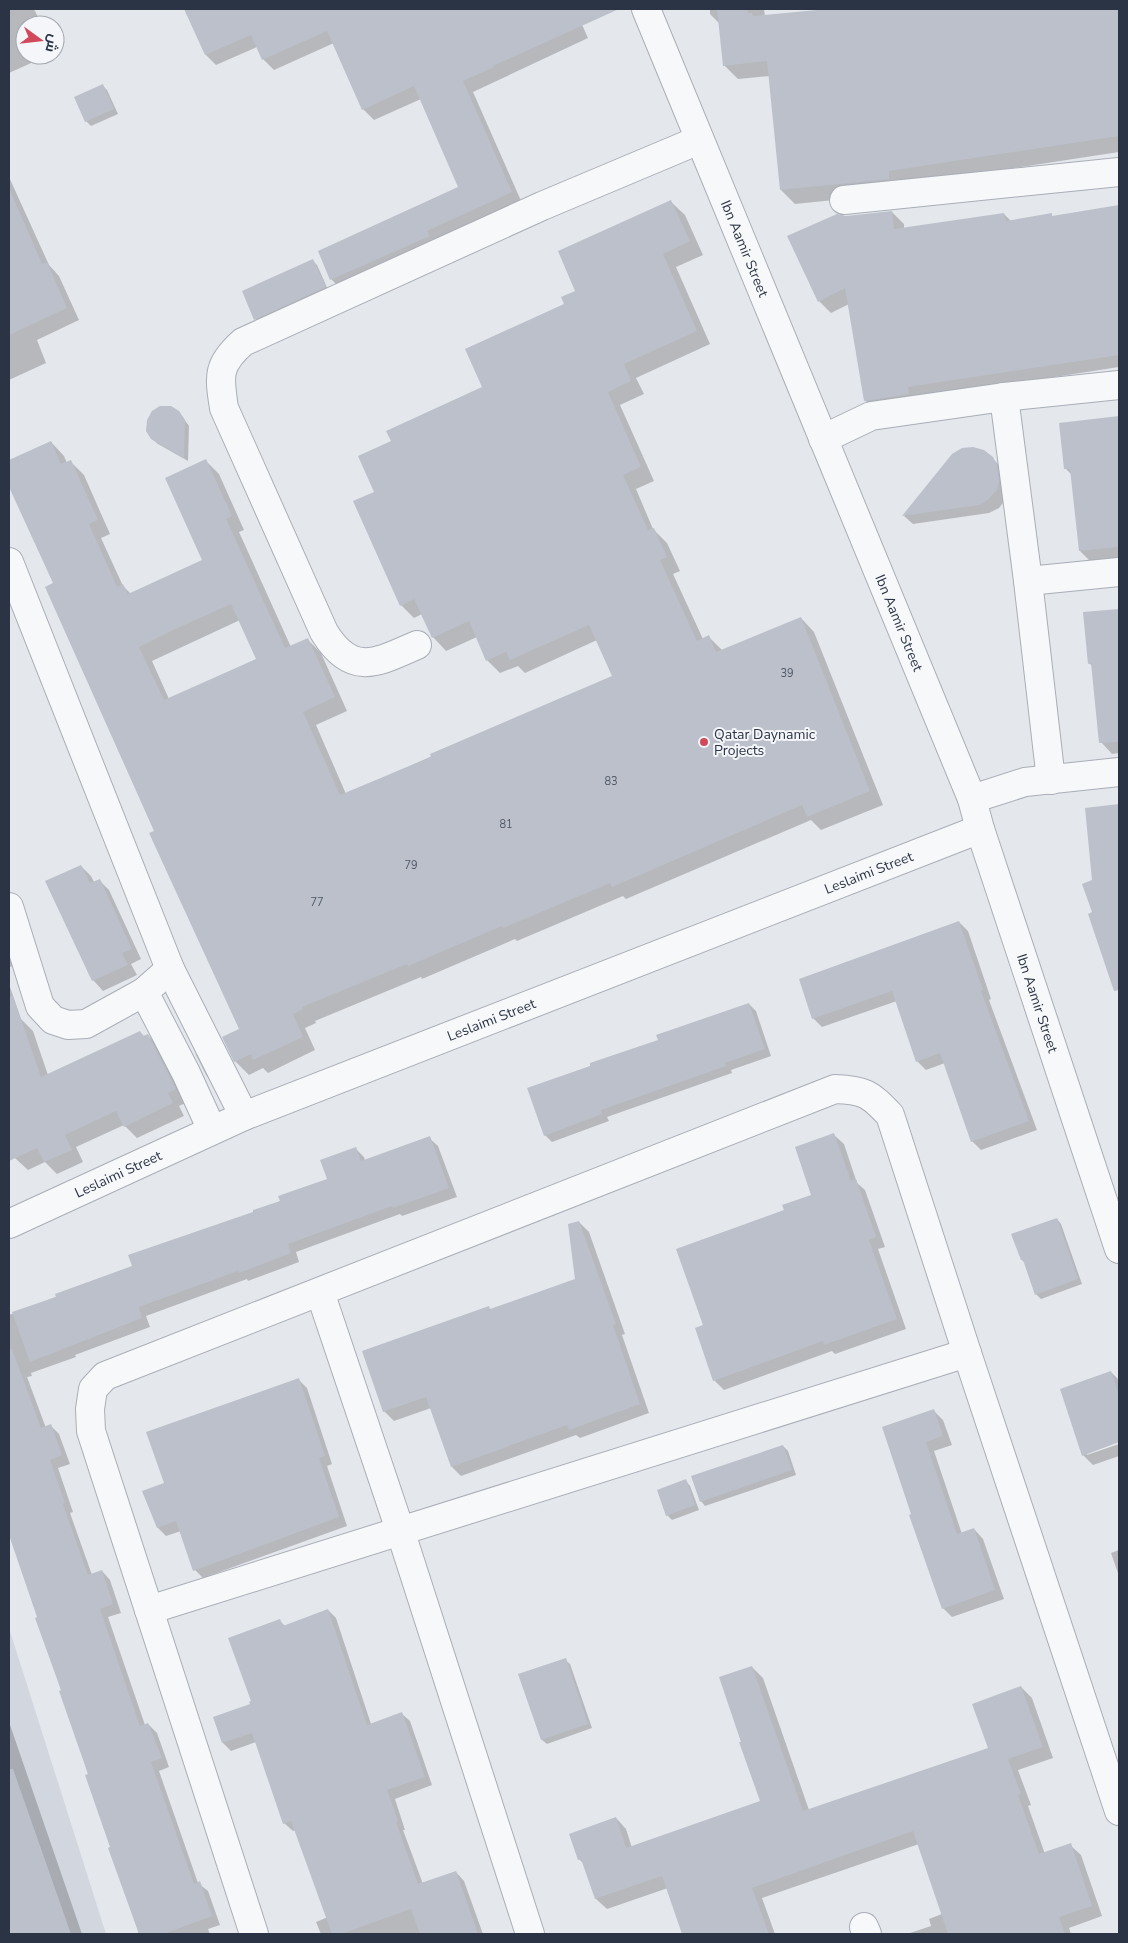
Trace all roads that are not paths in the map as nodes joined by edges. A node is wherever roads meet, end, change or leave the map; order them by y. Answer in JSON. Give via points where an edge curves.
{"nodes":[{"id":1,"x":646,"y":9,"type":"edge"},
{"id":2,"x":699,"y":140,"type":"junction"},
{"id":3,"x":1119,"y":172,"type":"edge"},
{"id":4,"x":844,"y":200,"type":"dead end"},
{"id":5,"x":1119,"y":385,"type":"edge"},
{"id":6,"x":1004,"y":397,"type":"junction"},
{"id":7,"x":823,"y":439,"type":"junction"},
{"id":8,"x":9,"y":562,"type":"edge"},
{"id":9,"x":1119,"y":572,"type":"edge"},
{"id":10,"x":1028,"y":582,"type":"junction"},
{"id":11,"x":417,"y":645,"type":"dead end"},
{"id":12,"x":1119,"y":772,"type":"edge"},
{"id":13,"x":1051,"y":780,"type":"junction"},
{"id":14,"x":972,"y":799,"type":"junction"},
{"id":15,"x":980,"y":829,"type":"junction"},
{"id":16,"x":9,"y":907,"type":"edge"},
{"id":17,"x":170,"y":969,"type":"junction"},
{"id":18,"x":144,"y":992,"type":"junction"},
{"id":19,"x":244,"y":1116,"type":"junction"},
{"id":20,"x":212,"y":1130,"type":"junction"},
{"id":21,"x":9,"y":1224,"type":"edge"},
{"id":22,"x":1119,"y":1249,"type":"edge"},
{"id":23,"x":320,"y":1292,"type":"junction"},
{"id":24,"x":967,"y":1353,"type":"junction"},
{"id":25,"x":400,"y":1530,"type":"junction"},
{"id":26,"x":149,"y":1610,"type":"junction"},
{"id":27,"x":1119,"y":1811,"type":"edge"},
{"id":28,"x":254,"y":1934,"type":"edge"},
{"id":29,"x":530,"y":1934,"type":"edge"}],
"edges":[{"from":1,"to":2,"type":"street","name":"Ibn Aamir Street"},
{"from":2,"to":7,"type":"street","name":"Ibn Aamir Street"},
{"from":2,"to":11,"type":"street","via":[[542,206],[243,342],[228,355],[221,370],[224,408],[324,632],[340,653],[366,663],[378,662]]},
{"from":3,"to":4,"type":"street"},
{"from":5,"to":6,"type":"street"},
{"from":6,"to":7,"type":"street","via":[[871,416]]},
{"from":6,"to":10,"type":"street"},
{"from":7,"to":14,"type":"street","name":"Ibn Aamir Street"},
{"from":8,"to":17,"type":"street"},
{"from":9,"to":10,"type":"street"},
{"from":10,"to":13,"type":"street"},
{"from":12,"to":13,"type":"street"},
{"from":13,"to":14,"type":"street","via":[[1025,782]]},
{"from":14,"to":15,"type":"street","name":"Ibn Aamir Street"},
{"from":15,"to":19,"type":"street","name":"Leslaimi Street"},
{"from":15,"to":22,"type":"street","name":"Ibn Aamir Street"},
{"from":16,"to":18,"type":"street","via":[[40,1006],[52,1020],[68,1025],[86,1024]]},
{"from":17,"to":18,"type":"street"},
{"from":17,"to":19,"type":"street"},
{"from":18,"to":20,"type":"street"},
{"from":19,"to":20,"type":"street","name":"Leslaimi Street"},
{"from":20,"to":21,"type":"street","name":"Leslaimi Street"},
{"from":23,"to":24,"type":"street","via":[[836,1089],[856,1090],[875,1099],[890,1115]]},
{"from":23,"to":25,"type":"street"},
{"from":23,"to":26,"type":"street","via":[[105,1376],[93,1389],[90,1431]]},
{"from":24,"to":25,"type":"street"},
{"from":24,"to":27,"type":"street"},
{"from":25,"to":26,"type":"street"},
{"from":25,"to":29,"type":"street"},
{"from":26,"to":28,"type":"street"}]}
